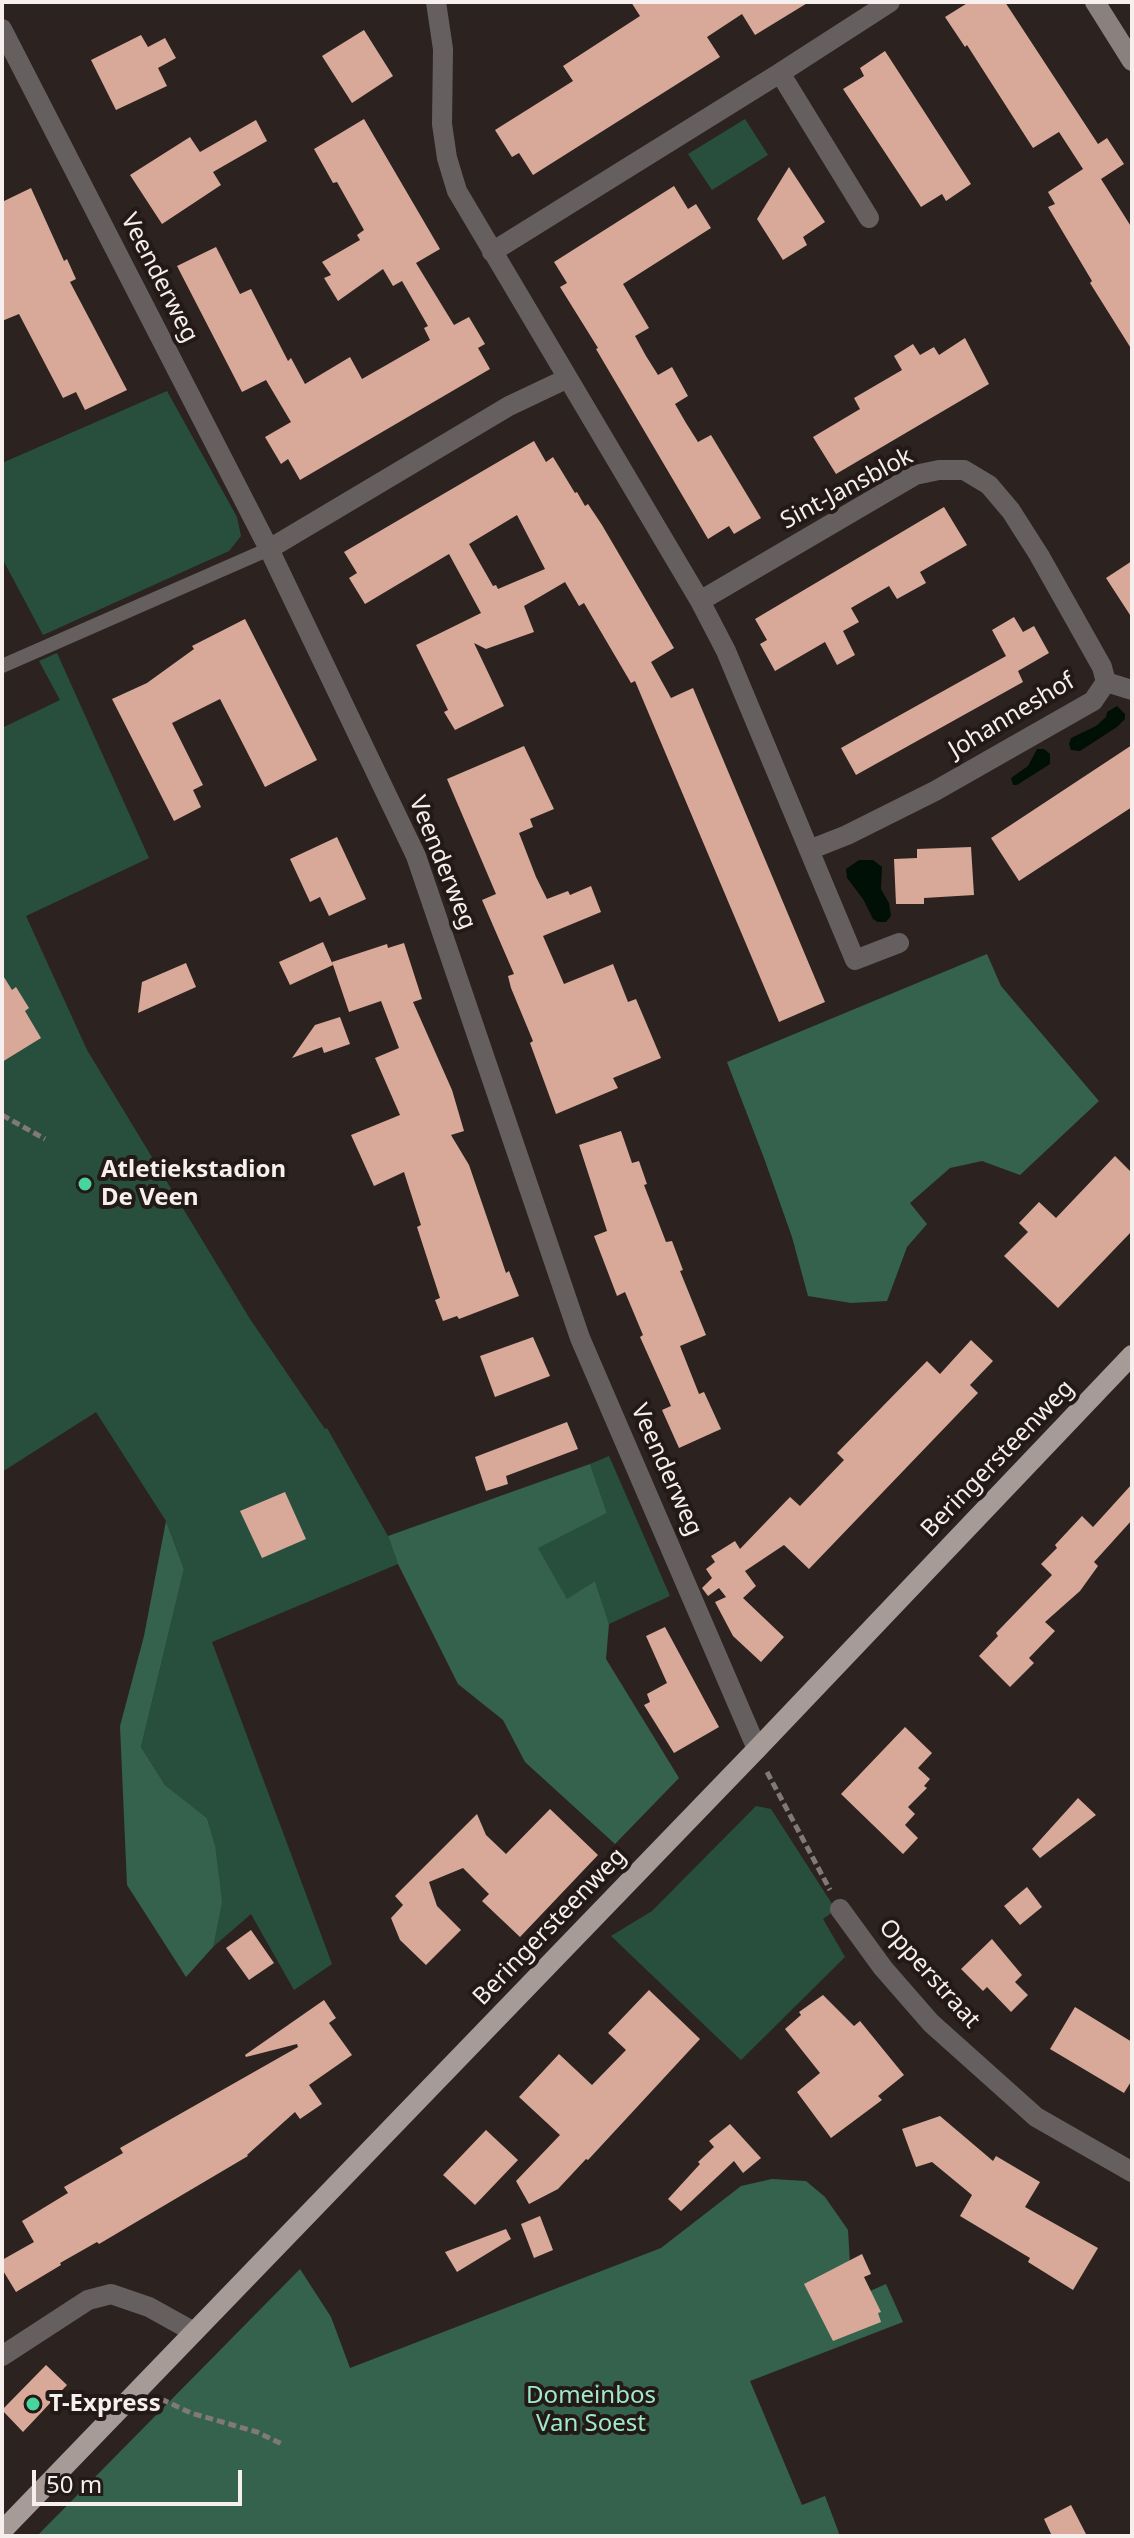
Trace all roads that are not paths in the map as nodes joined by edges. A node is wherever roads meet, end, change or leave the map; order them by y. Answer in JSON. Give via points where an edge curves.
{"nodes":[{"id":1,"x":436,"y":2,"type":"edge"},
{"id":2,"x":890,"y":2,"type":"edge"},
{"id":3,"x":1095,"y":2,"type":"edge"},
{"id":4,"x":2,"y":29,"type":"edge"},
{"id":5,"x":1132,"y":61,"type":"edge"},
{"id":6,"x":780,"y":73,"type":"junction"},
{"id":7,"x":869,"y":218,"type":"dead end"},
{"id":8,"x":492,"y":252,"type":"junction"},
{"id":9,"x":566,"y":379,"type":"junction"},
{"id":10,"x":269,"y":549,"type":"junction"},
{"id":11,"x":1039,"y":555,"type":"joint"},
{"id":12,"x":700,"y":601,"type":"junction"},
{"id":13,"x":2,"y":666,"type":"edge"},
{"id":14,"x":1106,"y":682,"type":"junction"},
{"id":15,"x":1132,"y":690,"type":"edge"},
{"id":16,"x":809,"y":850,"type":"junction"},
{"id":17,"x":899,"y":943,"type":"dead end"},
{"id":18,"x":1132,"y":1355,"type":"edge"},
{"id":19,"x":757,"y":1749,"type":"junction"},
{"id":20,"x":840,"y":1909,"type":"road end"},
{"id":21,"x":1132,"y":2172,"type":"edge"},
{"id":22,"x":194,"y":2332,"type":"junction"},
{"id":23,"x":2,"y":2356,"type":"edge"},
{"id":24,"x":2,"y":2531,"type":"edge"}],
"edges":[{"from":1,"to":8,"type":"street","via":[[447,158],[457,191]]},
{"from":2,"to":6,"type":"street"},
{"from":3,"to":5,"type":"main road"},
{"from":4,"to":10,"type":"street","name":"Veenderweg"},
{"from":6,"to":7,"type":"street"},
{"from":6,"to":8,"type":"street"},
{"from":8,"to":9,"type":"street"},
{"from":9,"to":10,"type":"street","via":[[509,406]]},
{"from":9,"to":12,"type":"street"},
{"from":10,"to":13,"type":"lane"},
{"from":10,"to":19,"type":"street","name":"Veenderweg","via":[[416,856],[580,1338]]},
{"from":11,"to":12,"type":"street","name":"Sint-Jansblok","via":[[989,485],[964,470],[939,470],[915,475]]},
{"from":11,"to":14,"type":"street","name":"Johanneshof"},
{"from":12,"to":16,"type":"street"},
{"from":14,"to":15,"type":"street"},
{"from":14,"to":16,"type":"street","name":"Johanneshof","via":[[1093,701],[935,791]]},
{"from":16,"to":17,"type":"street","via":[[855,960]]},
{"from":18,"to":19,"type":"main road","name":"Beringersteenweg"},
{"from":19,"to":22,"type":"main road","name":"Beringersteenweg"},
{"from":20,"to":21,"type":"street","name":"Opperstraat","via":[[931,2023],[1036,2117]]},
{"from":22,"to":23,"type":"street","via":[[111,2294],[88,2300]]},
{"from":22,"to":24,"type":"main road","name":"Beringersteenweg"}]}
